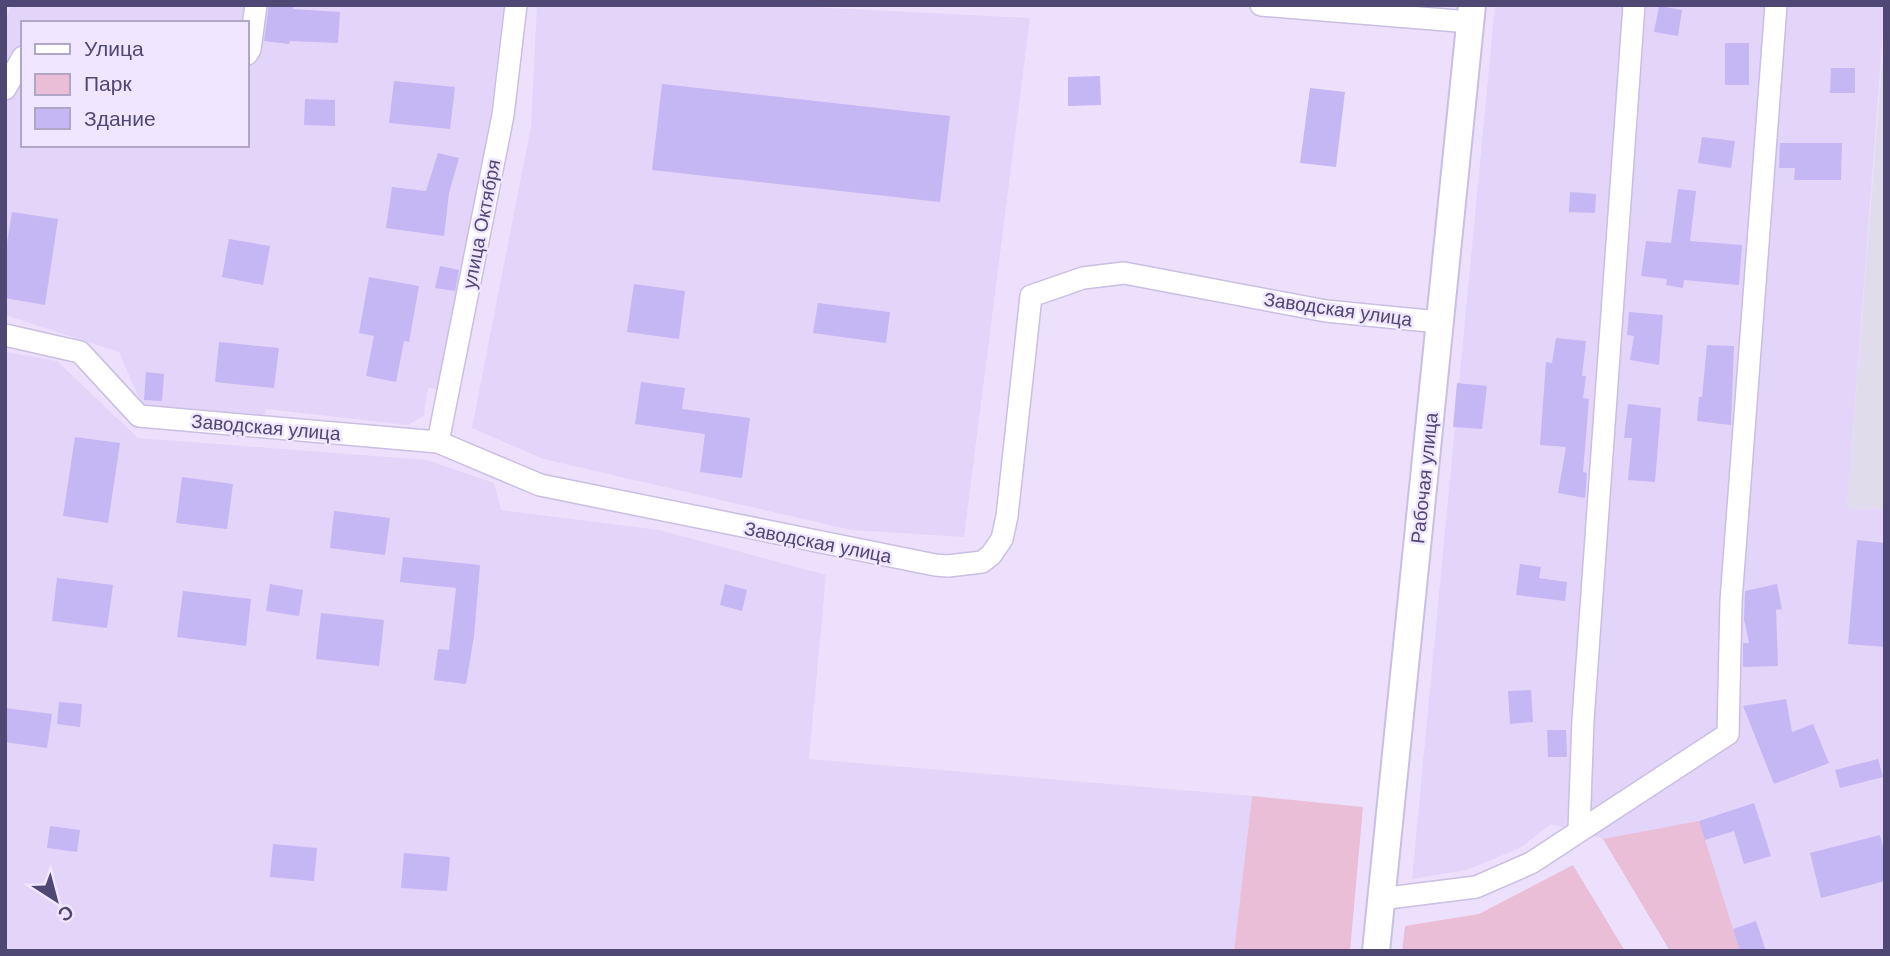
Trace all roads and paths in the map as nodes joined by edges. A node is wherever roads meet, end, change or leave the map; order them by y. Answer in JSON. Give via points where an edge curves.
{"nodes":[{"id":1,"x":256,"y":5,"type":"edge"},
{"id":2,"x":516,"y":5,"type":"edge"},
{"id":3,"x":1261,"y":5,"type":"edge"},
{"id":4,"x":1634,"y":5,"type":"edge"},
{"id":5,"x":1776,"y":5,"type":"edge"},
{"id":6,"x":1471,"y":14,"type":"edge"},
{"id":7,"x":248,"y":52,"type":"edge"},
{"id":8,"x":21,"y":61,"type":"edge"},
{"id":9,"x":5,"y":89,"type":"edge"},
{"id":10,"x":1439,"y":322,"type":"junction"},
{"id":11,"x":5,"y":335,"type":"edge"},
{"id":12,"x":438,"y":442,"type":"junction"},
{"id":13,"x":1579,"y":830,"type":"junction"},
{"id":14,"x":1381,"y":899,"type":"junction"},
{"id":15,"x":1376,"y":951,"type":"edge"}],
"edges":[{"from":1,"to":7,"type":"street"},
{"from":2,"to":12,"type":"street","name":"улица Октября","via":[[503,115]]},
{"from":3,"to":6,"type":"street"},
{"from":4,"to":13,"type":"street"},
{"from":5,"to":13,"type":"street","via":[[1731,601],[1727,734]]},
{"from":6,"to":10,"type":"street","name":"Рабочая улица"},
{"from":8,"to":9,"type":"street"},
{"from":10,"to":12,"type":"street","name":"Заводская улица","via":[[1326,311],[1124,273],[1083,278],[1031,296],[1005,528],[991,555],[967,565],[935,565],[838,547],[540,485]]},
{"from":10,"to":14,"type":"street","name":"Рабочая улица"},
{"from":11,"to":12,"type":"street","name":"Заводская улица","via":[[80,352],[139,416]]},
{"from":13,"to":14,"type":"street","via":[[1531,863],[1476,887]]},
{"from":14,"to":15,"type":"street","name":"Рабочая улица"}]}
